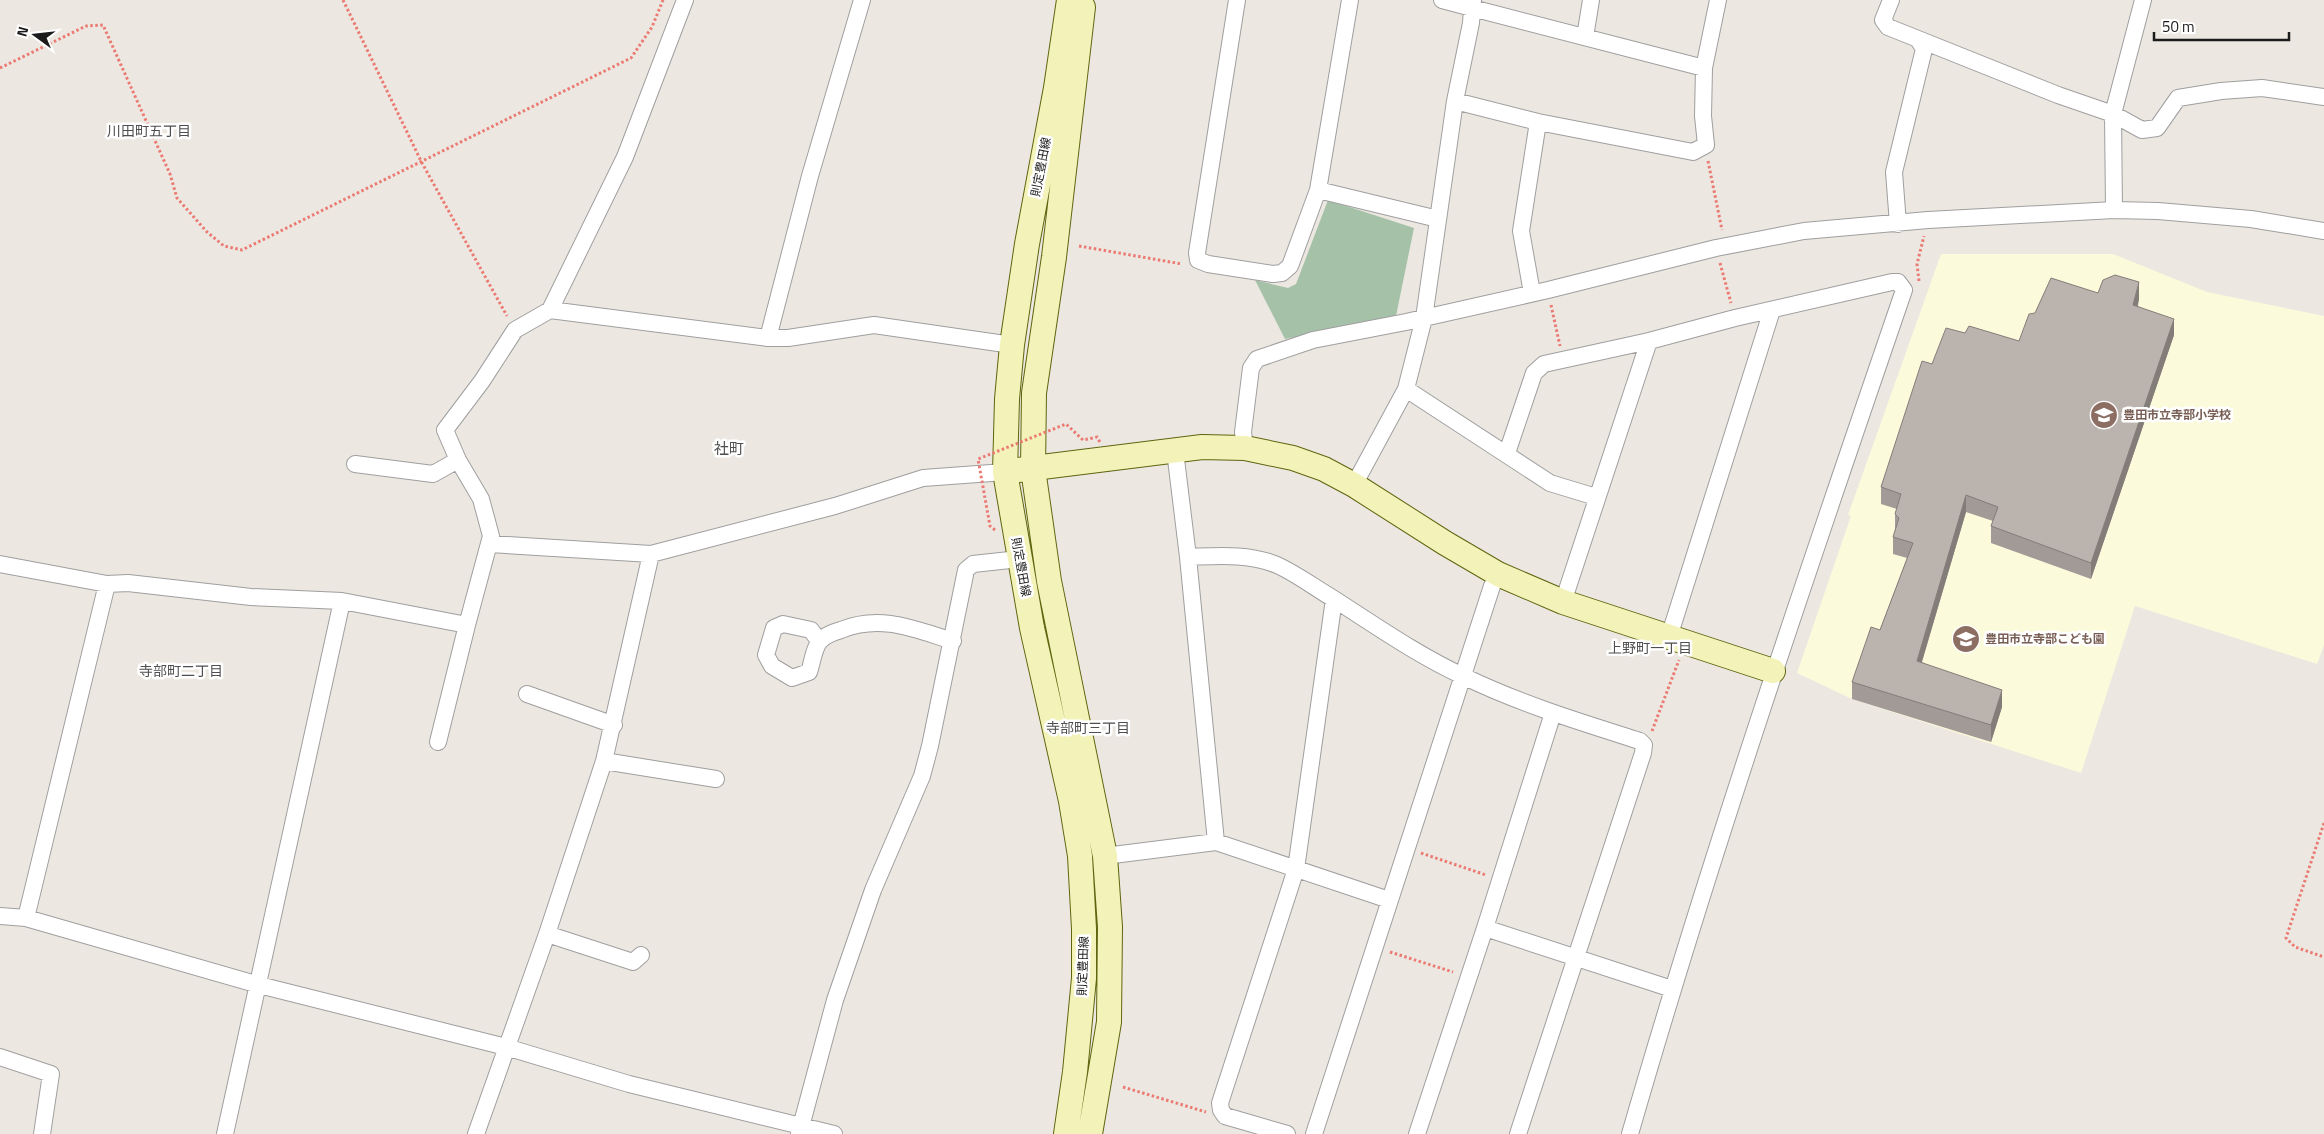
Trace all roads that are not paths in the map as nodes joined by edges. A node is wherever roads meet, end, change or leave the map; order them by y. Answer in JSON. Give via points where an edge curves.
{"nodes":[{"id":1,"x":686,"y":0,"type":"edge"},
{"id":2,"x":862,"y":0,"type":"edge"},
{"id":3,"x":1068,"y":0,"type":"edge"},
{"id":4,"x":1083,"y":0,"type":"edge"},
{"id":5,"x":1238,"y":0,"type":"edge"},
{"id":6,"x":1350,"y":0,"type":"edge"},
{"id":7,"x":1442,"y":0,"type":"edge"},
{"id":8,"x":1591,"y":0,"type":"edge"},
{"id":9,"x":1718,"y":0,"type":"edge"},
{"id":10,"x":1891,"y":0,"type":"edge"},
{"id":11,"x":2143,"y":0,"type":"edge"},
{"id":12,"x":1473,"y":4,"type":"edge"},
{"id":13,"x":1585,"y":36,"type":"junction"},
{"id":14,"x":1919,"y":41,"type":"junction"},
{"id":15,"x":1704,"y":68,"type":"junction"},
{"id":16,"x":2324,"y":97,"type":"edge"},
{"id":17,"x":1455,"y":101,"type":"junction"},
{"id":18,"x":2113,"y":114,"type":"junction"},
{"id":19,"x":1538,"y":122,"type":"junction"},
{"id":20,"x":1318,"y":190,"type":"junction"},
{"id":21,"x":2114,"y":210,"type":"junction"},
{"id":22,"x":1438,"y":219,"type":"junction"},
{"id":23,"x":1898,"y":224,"type":"junction"},
{"id":24,"x":2324,"y":231,"type":"edge"},
{"id":25,"x":1540,"y":292,"type":"junction"},
{"id":26,"x":550,"y":310,"type":"junction"},
{"id":27,"x":1772,"y":310,"type":"junction"},
{"id":28,"x":1424,"y":318,"type":"junction"},
{"id":29,"x":768,"y":338,"type":"junction"},
{"id":30,"x":1649,"y":341,"type":"junction"},
{"id":31,"x":1012,"y":345,"type":"junction"},
{"id":32,"x":1406,"y":389,"type":"junction"},
{"id":33,"x":1245,"y":448,"type":"junction"},
{"id":34,"x":1175,"y":451,"type":"junction"},
{"id":35,"x":1507,"y":453,"type":"junction"},
{"id":36,"x":458,"y":460,"type":"junction"},
{"id":37,"x":355,"y":464,"type":"dead end"},
{"id":38,"x":1033,"y":469,"type":"junction"},
{"id":39,"x":1005,"y":472,"type":"junction"},
{"id":40,"x":1354,"y":485,"type":"junction"},
{"id":41,"x":1596,"y":497,"type":"junction"},
{"id":42,"x":490,"y":544,"type":"junction"},
{"id":43,"x":651,"y":554,"type":"junction"},
{"id":44,"x":1188,"y":557,"type":"junction"},
{"id":45,"x":1019,"y":559,"type":"junction"},
{"id":46,"x":0,"y":564,"type":"edge"},
{"id":47,"x":1498,"y":574,"type":"junction"},
{"id":48,"x":107,"y":584,"type":"junction"},
{"id":49,"x":1334,"y":599,"type":"junction"},
{"id":50,"x":342,"y":601,"type":"junction"},
{"id":51,"x":1563,"y":602,"type":"junction"},
{"id":52,"x":467,"y":625,"type":"junction"},
{"id":53,"x":819,"y":641,"type":"dead end"},
{"id":54,"x":952,"y":641,"type":"junction"},
{"id":55,"x":1675,"y":647,"type":"junction"},
{"id":56,"x":1773,"y":671,"type":"junction"},
{"id":57,"x":1463,"y":676,"type":"junction"},
{"id":58,"x":527,"y":694,"type":"dead end"},
{"id":59,"x":1552,"y":714,"type":"junction"},
{"id":60,"x":614,"y":726,"type":"junction"},
{"id":61,"x":438,"y":742,"type":"dead end"},
{"id":62,"x":604,"y":761,"type":"junction"},
{"id":63,"x":716,"y":779,"type":"dead end"},
{"id":64,"x":1216,"y":842,"type":"junction"},
{"id":65,"x":1104,"y":856,"type":"junction"},
{"id":66,"x":1296,"y":869,"type":"junction"},
{"id":67,"x":1389,"y":900,"type":"junction"},
{"id":68,"x":0,"y":916,"type":"edge"},
{"id":69,"x":26,"y":918,"type":"junction"},
{"id":70,"x":1485,"y":928,"type":"junction"},
{"id":71,"x":548,"y":934,"type":"junction"},
{"id":72,"x":641,"y":955,"type":"dead end"},
{"id":73,"x":1575,"y":959,"type":"junction"},
{"id":74,"x":258,"y":984,"type":"junction"},
{"id":75,"x":1672,"y":989,"type":"junction"},
{"id":76,"x":506,"y":1047,"type":"junction"},
{"id":77,"x":0,"y":1058,"type":"edge"},
{"id":78,"x":800,"y":1130,"type":"edge"},
{"id":79,"x":42,"y":1134,"type":"edge"},
{"id":80,"x":225,"y":1134,"type":"edge"},
{"id":81,"x":476,"y":1134,"type":"edge"},
{"id":82,"x":834,"y":1134,"type":"edge"},
{"id":83,"x":1066,"y":1134,"type":"edge"},
{"id":84,"x":1090,"y":1134,"type":"edge"},
{"id":85,"x":1287,"y":1134,"type":"edge"},
{"id":86,"x":1314,"y":1134,"type":"edge"},
{"id":87,"x":1416,"y":1134,"type":"edge"},
{"id":88,"x":1518,"y":1134,"type":"edge"},
{"id":89,"x":1630,"y":1134,"type":"edge"}],
"edges":[{"from":1,"to":26,"type":"street","via":[[626,157]]},
{"from":2,"to":29,"type":"street","via":[[810,176]]},
{"from":3,"to":31,"type":"main road","name":"則定豊田線"},
{"from":4,"to":38,"type":"main road","name":"則定豊田線","via":[[1071,121],[1034,393]]},
{"from":5,"to":20,"type":"street","via":[[1198,260],[1226,267],[1282,273],[1290,266]]},
{"from":6,"to":20,"type":"street"},
{"from":7,"to":12,"type":"street"},
{"from":8,"to":13,"type":"street"},
{"from":9,"to":15,"type":"street"},
{"from":10,"to":14,"type":"street","via":[[1883,20],[1888,27]]},
{"from":11,"to":18,"type":"street"},
{"from":12,"to":13,"type":"street"},
{"from":12,"to":17,"type":"street"},
{"from":13,"to":15,"type":"street"},
{"from":14,"to":18,"type":"street"},
{"from":14,"to":23,"type":"street","via":[[1924,49],[1894,172]]},
{"from":15,"to":19,"type":"street","via":[[1706,145],[1693,152]]},
{"from":16,"to":18,"type":"street","via":[[2262,88],[2178,98],[2157,128],[2142,130]]},
{"from":17,"to":19,"type":"street"},
{"from":17,"to":22,"type":"street"},
{"from":18,"to":21,"type":"street"},
{"from":19,"to":25,"type":"street","via":[[1521,231]]},
{"from":20,"to":22,"type":"street"},
{"from":21,"to":23,"type":"street"},
{"from":21,"to":24,"type":"street","via":[[2158,210],[2251,218]]},
{"from":22,"to":28,"type":"street"},
{"from":23,"to":25,"type":"street","via":[[1804,231],[1723,247]]},
{"from":25,"to":28,"type":"street"},
{"from":26,"to":29,"type":"street"},
{"from":26,"to":36,"type":"street","via":[[515,330],[445,430]]},
{"from":27,"to":30,"type":"street"},
{"from":27,"to":55,"type":"street"},
{"from":27,"to":56,"type":"street","via":[[1892,282],[1898,282],[1904,290]]},
{"from":28,"to":32,"type":"street"},
{"from":28,"to":33,"type":"street","via":[[1313,340],[1257,359],[1251,368],[1243,432]]},
{"from":29,"to":31,"type":"street","via":[[874,325]]},
{"from":30,"to":35,"type":"street","via":[[1537,368]]},
{"from":30,"to":41,"type":"street"},
{"from":31,"to":39,"type":"main road","name":"則定豊田線"},
{"from":32,"to":35,"type":"street"},
{"from":32,"to":40,"type":"street"},
{"from":33,"to":34,"type":"main road","via":[[1202,447]]},
{"from":33,"to":40,"type":"main road","via":[[1313,464]]},
{"from":34,"to":38,"type":"main road"},
{"from":34,"to":44,"type":"street"},
{"from":35,"to":41,"type":"street","via":[[1557,487]]},
{"from":36,"to":37,"type":"street","via":[[433,474]]},
{"from":36,"to":42,"type":"street","via":[[481,499],[491,536]]},
{"from":38,"to":39,"type":"main road"},
{"from":38,"to":65,"type":"main road","name":"則定豊田線","via":[[1049,580]]},
{"from":39,"to":43,"type":"street","via":[[924,478],[835,506]]},
{"from":39,"to":45,"type":"main road","name":"則定豊田線"},
{"from":40,"to":47,"type":"main road"},
{"from":41,"to":51,"type":"street"},
{"from":42,"to":43,"type":"street"},
{"from":42,"to":52,"type":"street"},
{"from":43,"to":60,"type":"street"},
{"from":44,"to":49,"type":"street","via":[[1230,555],[1259,560],[1276,565]]},
{"from":44,"to":64,"type":"street"},
{"from":45,"to":54,"type":"street","via":[[973,564],[966,570]]},
{"from":45,"to":83,"type":"main road","name":"則定豊田線","via":[[1080,856],[1084,978]]},
{"from":46,"to":48,"type":"street"},
{"from":47,"to":51,"type":"main road"},
{"from":47,"to":57,"type":"street"},
{"from":48,"to":50,"type":"street"},
{"from":48,"to":69,"type":"street"},
{"from":49,"to":57,"type":"street","via":[[1402,643]]},
{"from":49,"to":66,"type":"street"},
{"from":50,"to":52,"type":"street"},
{"from":50,"to":74,"type":"street"},
{"from":51,"to":55,"type":"main road"},
{"from":52,"to":61,"type":"street"},
{"from":53,"to":54,"type":"street","via":[[854,625],[878,622],[896,624]]},
{"from":54,"to":78,"type":"street","via":[[922,776],[873,890],[835,1000]]},
{"from":55,"to":56,"type":"main road"},
{"from":56,"to":75,"type":"street"},
{"from":57,"to":59,"type":"street"},
{"from":57,"to":67,"type":"street"},
{"from":58,"to":60,"type":"street"},
{"from":59,"to":70,"type":"street"},
{"from":59,"to":73,"type":"street","via":[[1644,744]]},
{"from":60,"to":62,"type":"street"},
{"from":62,"to":63,"type":"street"},
{"from":62,"to":71,"type":"street"},
{"from":64,"to":65,"type":"street"},
{"from":64,"to":66,"type":"street"},
{"from":65,"to":84,"type":"main road","name":"則定豊田線","via":[[1110,928],[1109,1022]]},
{"from":66,"to":67,"type":"street"},
{"from":66,"to":85,"type":"street","via":[[1220,1103],[1225,1116]]},
{"from":67,"to":86,"type":"street"},
{"from":68,"to":69,"type":"street"},
{"from":69,"to":74,"type":"street"},
{"from":70,"to":73,"type":"street"},
{"from":70,"to":87,"type":"street"},
{"from":71,"to":72,"type":"street","via":[[633,962]]},
{"from":71,"to":76,"type":"street"},
{"from":73,"to":75,"type":"street"},
{"from":73,"to":88,"type":"street"},
{"from":74,"to":76,"type":"street"},
{"from":74,"to":80,"type":"street"},
{"from":75,"to":89,"type":"street"},
{"from":76,"to":78,"type":"street"},
{"from":76,"to":81,"type":"street"},
{"from":77,"to":79,"type":"street","via":[[51,1074]]},
{"from":78,"to":82,"type":"street"}]}
